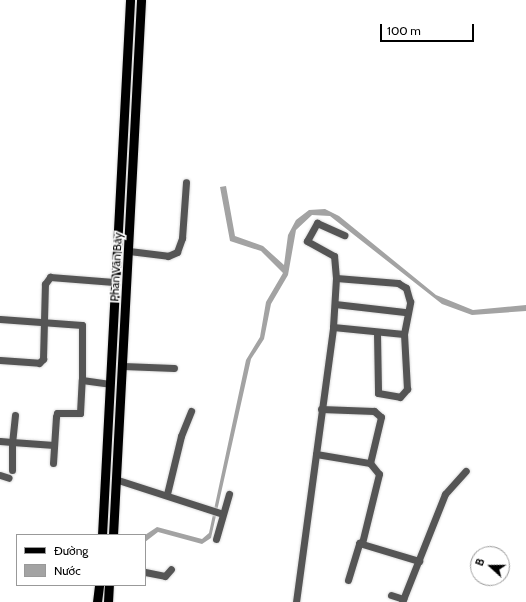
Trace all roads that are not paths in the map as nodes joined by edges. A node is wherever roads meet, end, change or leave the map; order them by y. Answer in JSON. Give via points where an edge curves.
{"nodes":[{"id":1,"x":130,"y":0,"type":"edge"},
{"id":2,"x":141,"y":0,"type":"edge"},
{"id":3,"x":186,"y":182,"type":"dead end"},
{"id":4,"x":344,"y":235,"type":"dead end"},
{"id":5,"x":129,"y":251,"type":"junction"},
{"id":6,"x":336,"y":278,"type":"junction"},
{"id":7,"x":114,"y":282,"type":"junction"},
{"id":8,"x":335,"y":304,"type":"junction"},
{"id":9,"x":405,"y":312,"type":"junction"},
{"id":10,"x":0,"y":319,"type":"edge"},
{"id":11,"x":43,"y":323,"type":"junction"},
{"id":12,"x":333,"y":327,"type":"junction"},
{"id":13,"x":377,"y":333,"type":"junction"},
{"id":14,"x":404,"y":334,"type":"junction"},
{"id":15,"x":0,"y":360,"type":"edge"},
{"id":16,"x":122,"y":366,"type":"junction"},
{"id":17,"x":174,"y":368,"type":"dead end"},
{"id":18,"x":82,"y":380,"type":"junction"},
{"id":19,"x":110,"y":384,"type":"junction"},
{"id":20,"x":121,"y":384,"type":"junction"},
{"id":21,"x":322,"y":409,"type":"junction"},
{"id":22,"x":191,"y":411,"type":"dead end"},
{"id":23,"x":14,"y":415,"type":"dead end"},
{"id":24,"x":0,"y":441,"type":"edge"},
{"id":25,"x":12,"y":442,"type":"junction"},
{"id":26,"x":54,"y":445,"type":"junction"},
{"id":27,"x":316,"y":454,"type":"junction"},
{"id":28,"x":53,"y":463,"type":"dead end"},
{"id":29,"x":370,"y":463,"type":"junction"},
{"id":30,"x":12,"y":470,"type":"dead end"},
{"id":31,"x":466,"y":471,"type":"dead end"},
{"id":32,"x":0,"y":475,"type":"edge"},
{"id":33,"x":9,"y":478,"type":"dead end"},
{"id":34,"x":118,"y":480,"type":"junction"},
{"id":35,"x":167,"y":494,"type":"junction"},
{"id":36,"x":229,"y":494,"type":"dead end"},
{"id":37,"x":219,"y":513,"type":"junction"},
{"id":38,"x":102,"y":534,"type":"edge"},
{"id":39,"x":114,"y":534,"type":"edge"},
{"id":40,"x":216,"y":539,"type":"dead end"},
{"id":41,"x":362,"y":543,"type":"junction"},
{"id":42,"x":419,"y":561,"type":"junction"},
{"id":43,"x":172,"y":569,"type":"dead end"},
{"id":44,"x":146,"y":572,"type":"edge"},
{"id":45,"x":348,"y":580,"type":"dead end"},
{"id":46,"x":98,"y":586,"type":"edge"},
{"id":47,"x":109,"y":586,"type":"edge"},
{"id":48,"x":391,"y":595,"type":"dead end"},
{"id":49,"x":402,"y":600,"type":"edge"},
{"id":50,"x":97,"y":602,"type":"edge"},
{"id":51,"x":108,"y":602,"type":"edge"},
{"id":52,"x":296,"y":602,"type":"edge"}],
"edges":[{"from":1,"to":7,"type":"main road","name":"Phan Văn Bảy"},
{"from":2,"to":5,"type":"main road","name":"Phan Văn Bảy"},
{"from":3,"to":5,"type":"street","via":[[182,238],[178,252],[168,256]]},
{"from":4,"to":6,"type":"street","via":[[317,223],[307,241],[334,256]]},
{"from":5,"to":16,"type":"main road","name":"Phan Văn Bảy"},
{"from":6,"to":8,"type":"street"},
{"from":6,"to":9,"type":"street","via":[[398,283],[410,294]]},
{"from":7,"to":11,"type":"street","via":[[50,277],[45,284]]},
{"from":7,"to":19,"type":"main road","name":"Phan Văn Bảy"},
{"from":8,"to":9,"type":"street"},
{"from":8,"to":12,"type":"street"},
{"from":9,"to":14,"type":"street"},
{"from":10,"to":11,"type":"street"},
{"from":11,"to":15,"type":"street","via":[[43,359],[39,363]]},
{"from":11,"to":18,"type":"street","via":[[84,326]]},
{"from":12,"to":13,"type":"street"},
{"from":12,"to":21,"type":"street"},
{"from":13,"to":14,"type":"street"},
{"from":13,"to":14,"type":"street","via":[[378,394],[400,397],[407,389]]},
{"from":16,"to":17,"type":"street"},
{"from":16,"to":20,"type":"main road","name":"Phan Văn Bảy"},
{"from":18,"to":19,"type":"street"},
{"from":18,"to":26,"type":"street","via":[[80,413],[57,413]]},
{"from":19,"to":20,"type":"main road"},
{"from":19,"to":38,"type":"main road","name":"Phan Văn Bảy"},
{"from":20,"to":34,"type":"main road","name":"Phan Văn Bảy"},
{"from":21,"to":27,"type":"street"},
{"from":21,"to":29,"type":"street","via":[[379,413]]},
{"from":22,"to":35,"type":"street","via":[[181,436]]},
{"from":23,"to":25,"type":"street"},
{"from":24,"to":25,"type":"street"},
{"from":25,"to":26,"type":"street"},
{"from":25,"to":30,"type":"street"},
{"from":26,"to":28,"type":"street"},
{"from":27,"to":29,"type":"street"},
{"from":27,"to":52,"type":"street"},
{"from":29,"to":41,"type":"street","via":[[379,474]]},
{"from":31,"to":42,"type":"street","via":[[445,494]]},
{"from":32,"to":33,"type":"street"},
{"from":34,"to":35,"type":"street"},
{"from":34,"to":39,"type":"main road","name":"Phan Văn Bảy"},
{"from":35,"to":37,"type":"street"},
{"from":36,"to":37,"type":"street"},
{"from":37,"to":40,"type":"street"},
{"from":41,"to":42,"type":"street"},
{"from":41,"to":45,"type":"street","via":[[357,545]]},
{"from":42,"to":49,"type":"street"},
{"from":43,"to":44,"type":"street","via":[[165,576]]},
{"from":46,"to":50,"type":"main road"},
{"from":47,"to":51,"type":"main road"},
{"from":48,"to":49,"type":"street"}]}
